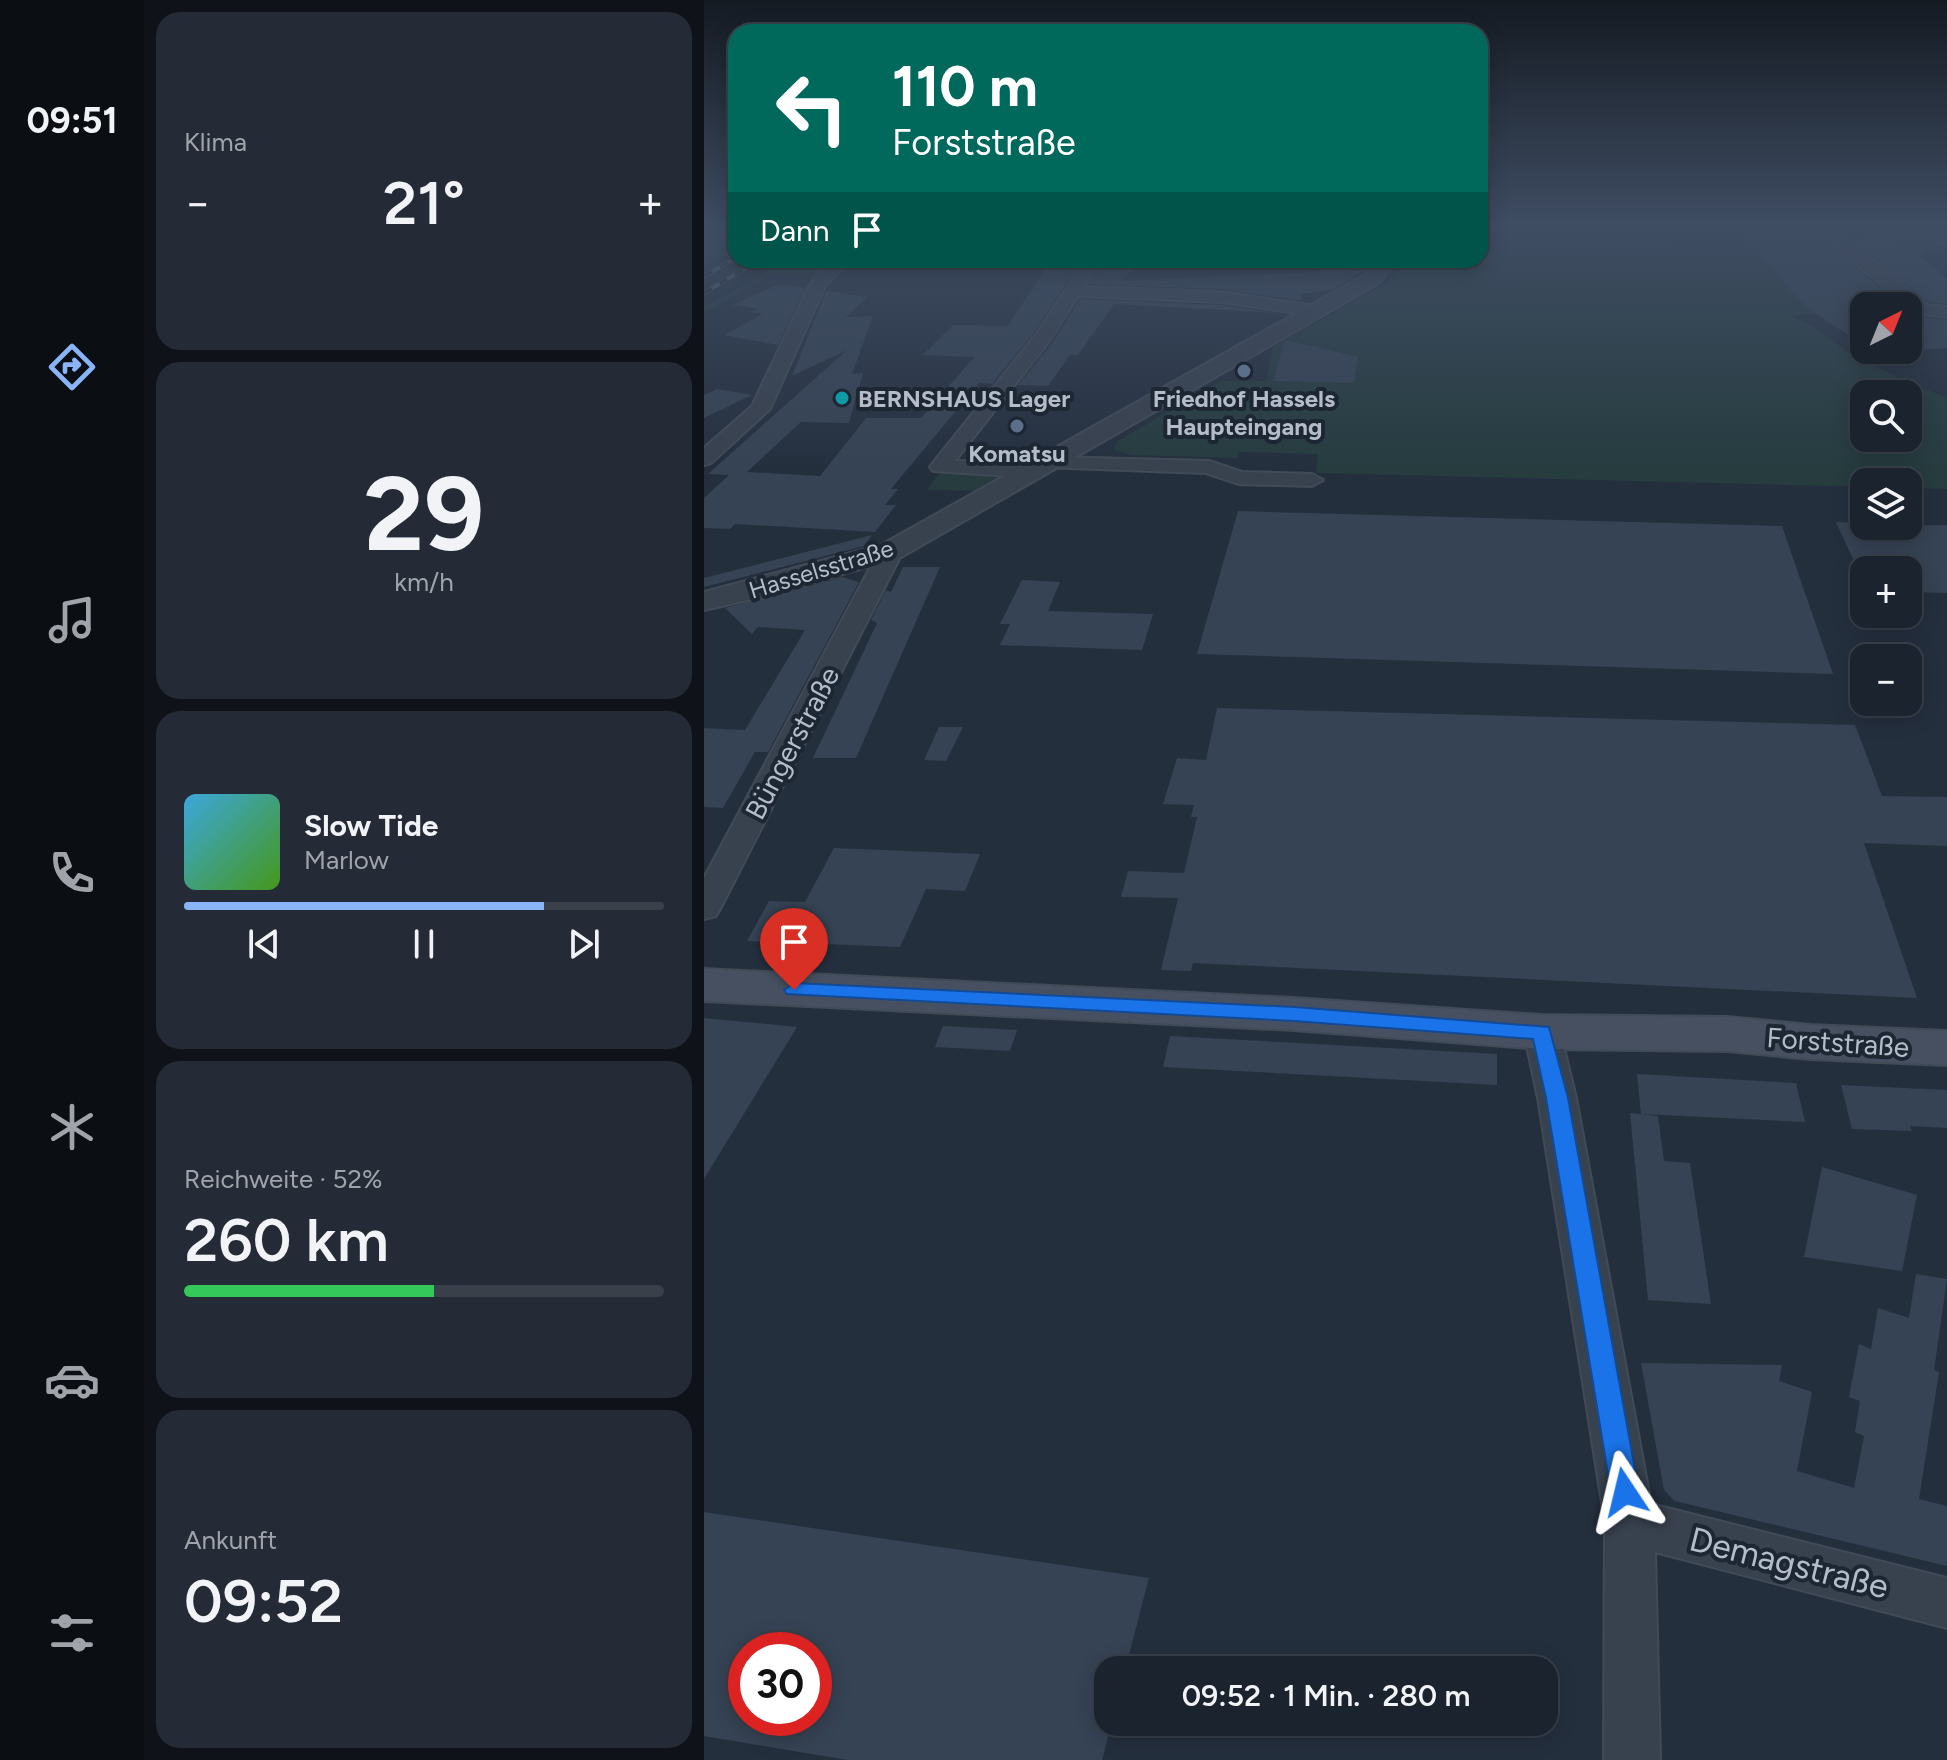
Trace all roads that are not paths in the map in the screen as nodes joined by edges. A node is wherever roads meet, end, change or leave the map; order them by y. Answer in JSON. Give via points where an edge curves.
{"nodes":[{"id":1,"x":808,"y":306,"type":"edge"},
{"id":2,"x":1064,"y":306,"type":"edge"},
{"id":3,"x":1283,"y":306,"type":"edge"},
{"id":4,"x":1325,"y":306,"type":"edge"},
{"id":5,"x":1921,"y":306,"type":"edge"},
{"id":6,"x":1316,"y":311,"type":"junction"},
{"id":7,"x":1947,"y":312,"type":"edge"},
{"id":8,"x":704,"y":459,"type":"edge"},
{"id":9,"x":1041,"y":468,"type":"junction"},
{"id":10,"x":1312,"y":480,"type":"dead end"},
{"id":11,"x":885,"y":564,"type":"junction"},
{"id":12,"x":704,"y":601,"type":"edge"},
{"id":13,"x":704,"y":909,"type":"edge"},
{"id":14,"x":704,"y":985,"type":"edge"},
{"id":15,"x":1294,"y":1014,"type":"junction"},
{"id":16,"x":1542,"y":1032,"type":"junction"},
{"id":17,"x":1728,"y":1034,"type":"junction"},
{"id":18,"x":1947,"y":1048,"type":"edge"},
{"id":19,"x":1630,"y":1522,"type":"junction"},
{"id":20,"x":1947,"y":1603,"type":"edge"},
{"id":21,"x":1632,"y":1760,"type":"edge"}],
"edges":[{"from":1,"to":8,"type":"street","via":[[760,409]]},
{"from":2,"to":9,"type":"street","via":[[940,467]]},
{"from":3,"to":6,"type":"street"},
{"from":4,"to":6,"type":"street","name":"Hasselsstraße"},
{"from":5,"to":7,"type":"street"},
{"from":6,"to":9,"type":"street","name":"Hasselsstraße"},
{"from":9,"to":10,"type":"street","via":[[1209,467],[1239,478]]},
{"from":9,"to":11,"type":"street","name":"Hasselsstraße"},
{"from":11,"to":12,"type":"street","name":"Hasselsstraße","via":[[841,567]]},
{"from":11,"to":13,"type":"street","name":"Büngerstraße"},
{"from":14,"to":15,"type":"main road","name":"Forststraße"},
{"from":15,"to":16,"type":"main road","name":"Forststraße"},
{"from":15,"to":17,"type":"main road","name":"Forststraße","via":[[1354,1002],[1534,1009],[1641,1015]]},
{"from":16,"to":17,"type":"main road","name":"Forststraße"},
{"from":16,"to":19,"type":"street"},
{"from":17,"to":18,"type":"main road","name":"Forststraße"},
{"from":19,"to":20,"type":"street","name":"Demagstraße"},
{"from":19,"to":21,"type":"street"}]}
